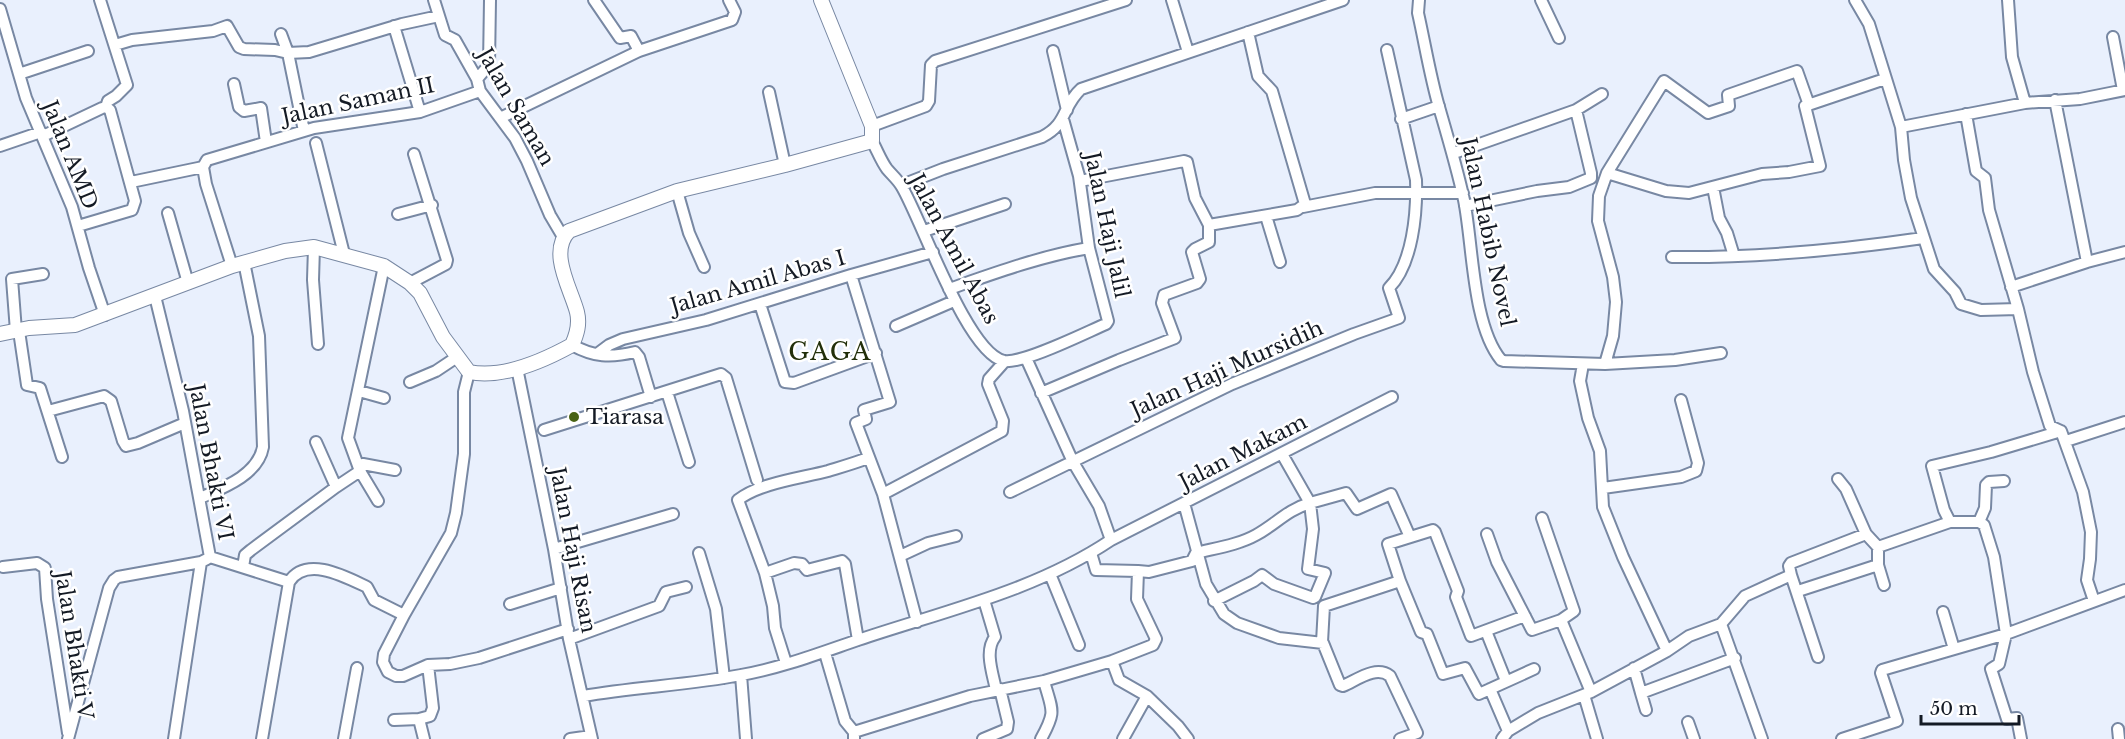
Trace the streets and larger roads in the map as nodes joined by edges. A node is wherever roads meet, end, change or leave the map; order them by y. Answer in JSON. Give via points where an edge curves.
{"nodes":[{"id":1,"x":100,"y":0,"type":"edge"},
{"id":2,"x":434,"y":0,"type":"edge"},
{"id":3,"x":490,"y":0,"type":"edge"},
{"id":4,"x":594,"y":0,"type":"edge"},
{"id":5,"x":729,"y":0,"type":"edge"},
{"id":6,"x":821,"y":0,"type":"edge"},
{"id":7,"x":1126,"y":0,"type":"edge"},
{"id":8,"x":1172,"y":0,"type":"edge"},
{"id":9,"x":1343,"y":0,"type":"edge"},
{"id":10,"x":1419,"y":0,"type":"edge"},
{"id":11,"x":1541,"y":0,"type":"edge"},
{"id":12,"x":1855,"y":0,"type":"edge"},
{"id":13,"x":2008,"y":0,"type":"edge"},
{"id":14,"x":1309,"y":5,"type":"edge"},
{"id":15,"x":0,"y":9,"type":"edge"},
{"id":16,"x":438,"y":16,"type":"junction"},
{"id":17,"x":394,"y":26,"type":"junction"},
{"id":18,"x":1248,"y":32,"type":"junction"},
{"id":19,"x":281,"y":34,"type":"dead end"},
{"id":20,"x":2113,"y":37,"type":"dead end"},
{"id":21,"x":1559,"y":38,"type":"dead end"},
{"id":22,"x":115,"y":45,"type":"junction"},
{"id":23,"x":1387,"y":50,"type":"dead end"},
{"id":24,"x":88,"y":51,"type":"dead end"},
{"id":25,"x":639,"y":51,"type":"junction"},
{"id":26,"x":1053,"y":51,"type":"dead end"},
{"id":27,"x":1188,"y":52,"type":"junction"},
{"id":28,"x":288,"y":53,"type":"junction"},
{"id":29,"x":19,"y":74,"type":"junction"},
{"id":30,"x":477,"y":79,"type":"junction"},
{"id":31,"x":1885,"y":79,"type":"junction"},
{"id":32,"x":234,"y":84,"type":"dead end"},
{"id":33,"x":2124,"y":90,"type":"edge"},
{"id":34,"x":480,"y":91,"type":"junction"},
{"id":35,"x":769,"y":92,"type":"dead end"},
{"id":36,"x":1602,"y":94,"type":"dead end"},
{"id":37,"x":2055,"y":100,"type":"junction"},
{"id":38,"x":2025,"y":103,"type":"junction"},
{"id":39,"x":1809,"y":105,"type":"junction"},
{"id":40,"x":1438,"y":106,"type":"junction"},
{"id":41,"x":106,"y":107,"type":"junction"},
{"id":42,"x":1576,"y":110,"type":"junction"},
{"id":43,"x":420,"y":112,"type":"junction"},
{"id":44,"x":1966,"y":114,"type":"junction"},
{"id":45,"x":1065,"y":115,"type":"junction"},
{"id":46,"x":500,"y":118,"type":"junction"},
{"id":47,"x":1401,"y":118,"type":"junction"},
{"id":48,"x":872,"y":126,"type":"junction"},
{"id":49,"x":1901,"y":127,"type":"junction"},
{"id":50,"x":304,"y":131,"type":"junction"},
{"id":51,"x":42,"y":134,"type":"junction"},
{"id":52,"x":872,"y":141,"type":"junction"},
{"id":53,"x":266,"y":142,"type":"junction"},
{"id":54,"x":316,"y":143,"type":"dead end"},
{"id":55,"x":0,"y":146,"type":"edge"},
{"id":56,"x":1454,"y":153,"type":"junction"},
{"id":57,"x":414,"y":154,"type":"dead end"},
{"id":58,"x":206,"y":162,"type":"junction"},
{"id":59,"x":785,"y":165,"type":"junction"},
{"id":60,"x":1607,"y":173,"type":"junction"},
{"id":61,"x":1080,"y":181,"type":"junction"},
{"id":62,"x":131,"y":182,"type":"junction"},
{"id":63,"x":902,"y":185,"type":"junction"},
{"id":64,"x":1713,"y":187,"type":"junction"},
{"id":65,"x":677,"y":191,"type":"junction"},
{"id":66,"x":1416,"y":193,"type":"junction"},
{"id":67,"x":1462,"y":193,"type":"junction"},
{"id":68,"x":1005,"y":204,"type":"dead end"},
{"id":69,"x":432,"y":206,"type":"junction"},
{"id":70,"x":1304,"y":206,"type":"junction"},
{"id":71,"x":1465,"y":207,"type":"junction"},
{"id":72,"x":168,"y":213,"type":"dead end"},
{"id":73,"x":398,"y":214,"type":"dead end"},
{"id":74,"x":1266,"y":216,"type":"junction"},
{"id":75,"x":1209,"y":225,"type":"junction"},
{"id":76,"x":78,"y":226,"type":"junction"},
{"id":77,"x":924,"y":231,"type":"junction"},
{"id":78,"x":563,"y":237,"type":"junction"},
{"id":79,"x":1923,"y":238,"type":"junction"},
{"id":80,"x":314,"y":247,"type":"junction"},
{"id":81,"x":1089,"y":248,"type":"junction"},
{"id":82,"x":933,"y":252,"type":"junction"},
{"id":83,"x":2125,"y":252,"type":"edge"},
{"id":84,"x":344,"y":254,"type":"junction"},
{"id":85,"x":1734,"y":256,"type":"junction"},
{"id":86,"x":1672,"y":257,"type":"dead end"},
{"id":87,"x":1280,"y":262,"type":"dead end"},
{"id":88,"x":2087,"y":262,"type":"junction"},
{"id":89,"x":238,"y":264,"type":"junction"},
{"id":90,"x":384,"y":266,"type":"junction"},
{"id":91,"x":704,"y":267,"type":"dead end"},
{"id":92,"x":43,"y":274,"type":"dead end"},
{"id":93,"x":851,"y":275,"type":"junction"},
{"id":94,"x":188,"y":283,"type":"junction"},
{"id":95,"x":410,"y":283,"type":"junction"},
{"id":96,"x":2011,"y":287,"type":"junction"},
{"id":97,"x":949,"y":290,"type":"junction"},
{"id":98,"x":155,"y":296,"type":"junction"},
{"id":99,"x":954,"y":301,"type":"junction"},
{"id":100,"x":760,"y":304,"type":"junction"},
{"id":101,"x":2018,"y":309,"type":"junction"},
{"id":102,"x":105,"y":315,"type":"junction"},
{"id":103,"x":896,"y":326,"type":"dead end"},
{"id":104,"x":18,"y":331,"type":"junction"},
{"id":105,"x":0,"y":334,"type":"edge"},
{"id":106,"x":318,"y":344,"type":"dead end"},
{"id":107,"x":572,"y":345,"type":"junction"},
{"id":108,"x":876,"y":353,"type":"junction"},
{"id":109,"x":1721,"y":353,"type":"dead end"},
{"id":110,"x":597,"y":354,"type":"junction"},
{"id":111,"x":457,"y":357,"type":"junction"},
{"id":112,"x":1026,"y":358,"type":"junction"},
{"id":113,"x":1005,"y":361,"type":"junction"},
{"id":114,"x":1583,"y":364,"type":"junction"},
{"id":115,"x":1605,"y":364,"type":"junction"},
{"id":116,"x":517,"y":368,"type":"junction"},
{"id":117,"x":469,"y":372,"type":"junction"},
{"id":118,"x":410,"y":382,"type":"dead end"},
{"id":119,"x":359,"y":391,"type":"junction"},
{"id":120,"x":667,"y":392,"type":"junction"},
{"id":121,"x":1041,"y":393,"type":"junction"},
{"id":122,"x":651,"y":397,"type":"junction"},
{"id":123,"x":1392,"y":397,"type":"dead end"},
{"id":124,"x":384,"y":398,"type":"dead end"},
{"id":125,"x":1681,"y":400,"type":"dead end"},
{"id":126,"x":48,"y":411,"type":"junction"},
{"id":127,"x":2125,"y":422,"type":"edge"},
{"id":128,"x":185,"y":423,"type":"junction"},
{"id":129,"x":543,"y":430,"type":"dead end"},
{"id":130,"x":2064,"y":436,"type":"junction"},
{"id":131,"x":316,"y":442,"type":"dead end"},
{"id":132,"x":1282,"y":454,"type":"junction"},
{"id":133,"x":62,"y":457,"type":"dead end"},
{"id":134,"x":868,"y":458,"type":"junction"},
{"id":135,"x":689,"y":462,"type":"dead end"},
{"id":136,"x":1073,"y":462,"type":"junction"},
{"id":137,"x":395,"y":470,"type":"dead end"},
{"id":138,"x":360,"y":471,"type":"junction"},
{"id":139,"x":1838,"y":479,"type":"dead end"},
{"id":140,"x":757,"y":480,"type":"dead end"},
{"id":141,"x":2004,"y":481,"type":"dead end"},
{"id":142,"x":336,"y":487,"type":"junction"},
{"id":143,"x":1603,"y":488,"type":"junction"},
{"id":144,"x":1010,"y":492,"type":"dead end"},
{"id":145,"x":883,"y":494,"type":"junction"},
{"id":146,"x":200,"y":498,"type":"junction"},
{"id":147,"x":378,"y":501,"type":"dead end"},
{"id":148,"x":1310,"y":503,"type":"junction"},
{"id":149,"x":1184,"y":504,"type":"junction"},
{"id":150,"x":673,"y":514,"type":"dead end"},
{"id":151,"x":1542,"y":518,"type":"dead end"},
{"id":152,"x":1950,"y":522,"type":"junction"},
{"id":153,"x":1979,"y":522,"type":"junction"},
{"id":154,"x":1487,"y":534,"type":"dead end"},
{"id":155,"x":1866,"y":534,"type":"junction"},
{"id":156,"x":956,"y":536,"type":"dead end"},
{"id":157,"x":1410,"y":537,"type":"junction"},
{"id":158,"x":1111,"y":540,"type":"junction"},
{"id":159,"x":1878,"y":547,"type":"junction"},
{"id":160,"x":554,"y":549,"type":"junction"},
{"id":161,"x":699,"y":553,"type":"dead end"},
{"id":162,"x":1196,"y":553,"type":"junction"},
{"id":163,"x":1091,"y":554,"type":"junction"},
{"id":164,"x":900,"y":556,"type":"junction"},
{"id":165,"x":206,"y":560,"type":"junction"},
{"id":166,"x":1878,"y":565,"type":"junction"},
{"id":167,"x":3,"y":567,"type":"dead end"},
{"id":168,"x":243,"y":567,"type":"junction"},
{"id":169,"x":1138,"y":571,"type":"junction"},
{"id":170,"x":765,"y":573,"type":"junction"},
{"id":171,"x":1050,"y":573,"type":"junction"},
{"id":172,"x":1791,"y":575,"type":"junction"},
{"id":173,"x":1400,"y":581,"type":"junction"},
{"id":174,"x":289,"y":582,"type":"junction"},
{"id":175,"x":1884,"y":585,"type":"dead end"},
{"id":176,"x":686,"y":587,"type":"dead end"},
{"id":177,"x":561,"y":588,"type":"junction"},
{"id":178,"x":2125,"y":590,"type":"edge"},
{"id":179,"x":1798,"y":591,"type":"junction"},
{"id":180,"x":984,"y":600,"type":"junction"},
{"id":181,"x":1214,"y":601,"type":"junction"},
{"id":182,"x":2094,"y":601,"type":"junction"},
{"id":183,"x":510,"y":604,"type":"dead end"},
{"id":184,"x":1943,"y":612,"type":"dead end"},
{"id":185,"x":404,"y":615,"type":"junction"},
{"id":186,"x":1525,"y":616,"type":"junction"},
{"id":187,"x":1561,"y":620,"type":"junction"},
{"id":188,"x":917,"y":622,"type":"junction"},
{"id":189,"x":1721,"y":624,"type":"junction"},
{"id":190,"x":1486,"y":631,"type":"junction"},
{"id":191,"x":568,"y":634,"type":"junction"},
{"id":192,"x":2006,"y":634,"type":"junction"},
{"id":193,"x":858,"y":640,"type":"junction"},
{"id":194,"x":1322,"y":642,"type":"junction"},
{"id":195,"x":1079,"y":645,"type":"dead end"},
{"id":196,"x":1954,"y":649,"type":"junction"},
{"id":197,"x":1667,"y":651,"type":"junction"},
{"id":198,"x":825,"y":653,"type":"junction"},
{"id":199,"x":1818,"y":657,"type":"dead end"},
{"id":200,"x":1735,"y":658,"type":"junction"},
{"id":201,"x":1112,"y":661,"type":"junction"},
{"id":202,"x":786,"y":663,"type":"junction"},
{"id":203,"x":428,"y":665,"type":"junction"},
{"id":204,"x":357,"y":668,"type":"dead end"},
{"id":205,"x":1634,"y":668,"type":"junction"},
{"id":206,"x":1534,"y":669,"type":"dead end"},
{"id":207,"x":741,"y":675,"type":"junction"},
{"id":208,"x":724,"y":678,"type":"junction"},
{"id":209,"x":1044,"y":681,"type":"junction"},
{"id":210,"x":1506,"y":681,"type":"junction"},
{"id":211,"x":1490,"y":689,"type":"junction"},
{"id":212,"x":998,"y":690,"type":"junction"},
{"id":213,"x":1587,"y":693,"type":"junction"},
{"id":214,"x":1641,"y":693,"type":"junction"},
{"id":215,"x":583,"y":696,"type":"junction"},
{"id":216,"x":1147,"y":696,"type":"junction"},
{"id":217,"x":1646,"y":710,"type":"dead end"},
{"id":218,"x":419,"y":719,"type":"junction"},
{"id":219,"x":394,"y":720,"type":"dead end"},
{"id":220,"x":1688,"y":722,"type":"dead end"},
{"id":221,"x":1417,"y":734,"type":"edge"},
{"id":222,"x":854,"y":735,"type":"edge"},
{"id":223,"x":1505,"y":735,"type":"edge"},
{"id":224,"x":592,"y":737,"type":"edge"},
{"id":225,"x":68,"y":738,"type":"edge"},
{"id":226,"x":174,"y":739,"type":"edge"},
{"id":227,"x":262,"y":739,"type":"edge"},
{"id":228,"x":344,"y":739,"type":"edge"},
{"id":229,"x":424,"y":739,"type":"edge"},
{"id":230,"x":570,"y":739,"type":"edge"},
{"id":231,"x":746,"y":739,"type":"edge"},
{"id":232,"x":983,"y":739,"type":"edge"},
{"id":233,"x":1041,"y":739,"type":"edge"},
{"id":234,"x":1123,"y":739,"type":"edge"},
{"id":235,"x":1188,"y":739,"type":"edge"},
{"id":236,"x":1400,"y":739,"type":"edge"},
{"id":237,"x":1597,"y":739,"type":"edge"},
{"id":238,"x":1694,"y":739,"type":"edge"},
{"id":239,"x":1762,"y":739,"type":"edge"},
{"id":240,"x":1842,"y":739,"type":"edge"},
{"id":241,"x":2021,"y":739,"type":"edge"}],
"edges":[{"from":1,"to":22,"type":"street"},
{"from":2,"to":16,"type":"street","name":"Jalan Saman"},
{"from":3,"to":30,"type":"street","via":[[489,65]]},
{"from":4,"to":25,"type":"street","via":[[620,38],[631,36]]},
{"from":5,"to":25,"type":"street","via":[[735,12],[732,20]]},
{"from":6,"to":48,"type":"street"},
{"from":7,"to":48,"type":"street","via":[[935,61],[931,65],[926,106]]},
{"from":8,"to":27,"type":"street"},
{"from":9,"to":14,"type":"street"},
{"from":10,"to":40,"type":"street","name":"Jalan Habib Novel","via":[[1418,13]]},
{"from":11,"to":21,"type":"street"},
{"from":12,"to":31,"type":"street","via":[[1869,24]]},
{"from":13,"to":38,"type":"street","via":[[2013,57]]},
{"from":14,"to":18,"type":"street"},
{"from":15,"to":29,"type":"street","name":"Jalan AMD"},
{"from":16,"to":17,"type":"street"},
{"from":16,"to":30,"type":"street","name":"Jalan Saman","via":[[445,36],[455,39]]},
{"from":17,"to":28,"type":"street","via":[[320,50]]},
{"from":17,"to":43,"type":"street"},
{"from":18,"to":27,"type":"street"},
{"from":18,"to":70,"type":"street","via":[[1258,76],[1272,91]]},
{"from":19,"to":28,"type":"street"},
{"from":20,"to":33,"type":"street"},
{"from":22,"to":28,"type":"street","via":[[213,32],[227,26],[244,49]]},
{"from":22,"to":41,"type":"street","via":[[127,85]]},
{"from":23,"to":47,"type":"street"},
{"from":24,"to":29,"type":"street"},
{"from":25,"to":46,"type":"street"},
{"from":26,"to":45,"type":"street","name":"Jalan Haji Jalil"},
{"from":27,"to":45,"type":"street","via":[[1081,89]]},
{"from":28,"to":50,"type":"street"},
{"from":29,"to":51,"type":"street","name":"Jalan AMD"},
{"from":30,"to":34,"type":"street","name":"Jalan Saman"},
{"from":31,"to":39,"type":"street"},
{"from":31,"to":49,"type":"street"},
{"from":32,"to":53,"type":"street","via":[[239,107],[244,111],[261,108]]},
{"from":33,"to":37,"type":"street"},
{"from":34,"to":43,"type":"street","name":"Jalan Saman II"},
{"from":34,"to":46,"type":"street","name":"Jalan Saman"},
{"from":35,"to":59,"type":"street"},
{"from":36,"to":42,"type":"street"},
{"from":37,"to":38,"type":"street"},
{"from":37,"to":88,"type":"street"},
{"from":38,"to":44,"type":"street"},
{"from":39,"to":60,"type":"street","via":[[1797,71],[1728,95],[1729,106],[1708,113],[1664,81]]},
{"from":39,"to":64,"type":"street","via":[[1805,106],[1820,166],[1762,174]]},
{"from":40,"to":47,"type":"street"},
{"from":40,"to":56,"type":"street","name":"Jalan Habib Novel"},
{"from":41,"to":51,"type":"street"},
{"from":41,"to":62,"type":"street"},
{"from":42,"to":56,"type":"street"},
{"from":42,"to":71,"type":"street","via":[[1591,178],[1569,187]]},
{"from":43,"to":50,"type":"street","name":"Jalan Saman II"},
{"from":44,"to":49,"type":"street"},
{"from":44,"to":96,"type":"street","via":[[1976,171],[1985,178],[1989,210]]},
{"from":45,"to":61,"type":"street","name":"Jalan Haji Jalil"},
{"from":45,"to":63,"type":"street","via":[[1053,131],[1042,137]]},
{"from":46,"to":78,"type":"street","name":"Jalan Saman","via":[[515,138]]},
{"from":47,"to":66,"type":"street"},
{"from":48,"to":52,"type":"street"},
{"from":49,"to":79,"type":"street","via":[[1911,198]]},
{"from":50,"to":53,"type":"street","name":"Jalan Saman II"},
{"from":51,"to":55,"type":"street"},
{"from":51,"to":76,"type":"street","name":"Jalan AMD"},
{"from":52,"to":59,"type":"street"},
{"from":52,"to":63,"type":"street","name":"Jalan Amil Abas","via":[[886,168]]},
{"from":53,"to":58,"type":"street","name":"Jalan Saman II"},
{"from":54,"to":84,"type":"street"},
{"from":56,"to":67,"type":"street","name":"Jalan Habib Novel"},
{"from":57,"to":69,"type":"street"},
{"from":58,"to":62,"type":"street","name":"Jalan Saman II"},
{"from":58,"to":89,"type":"street","via":[[206,184]]},
{"from":59,"to":65,"type":"street"},
{"from":60,"to":64,"type":"street","via":[[1666,191],[1689,193]]},
{"from":60,"to":115,"type":"street","via":[[1599,196],[1598,221],[1616,302]]},
{"from":61,"to":75,"type":"street","via":[[1184,160],[1195,198]]},
{"from":61,"to":81,"type":"street","name":"Jalan Haji Jalil"},
{"from":62,"to":76,"type":"street","via":[[135,201],[132,210]]},
{"from":63,"to":77,"type":"street","name":"Jalan Amil Abas"},
{"from":64,"to":85,"type":"street","via":[[1719,218]]},
{"from":65,"to":78,"type":"street","via":[[576,227]]},
{"from":65,"to":91,"type":"street"},
{"from":66,"to":67,"type":"street"},
{"from":66,"to":70,"type":"street","via":[[1375,193]]},
{"from":66,"to":136,"type":"street","name":"Jalan Haji Mursidih","via":[[1410,247],[1396,281],[1389,288],[1398,318],[1232,384]]},
{"from":67,"to":71,"type":"street","name":"Jalan Habib Novel"},
{"from":68,"to":77,"type":"street"},
{"from":69,"to":73,"type":"street"},
{"from":69,"to":95,"type":"street","via":[[446,264]]},
{"from":70,"to":74,"type":"street"},
{"from":71,"to":114,"type":"street","name":"Jalan Habib Novel","via":[[1482,318],[1497,356],[1504,362]]},
{"from":72,"to":94,"type":"street"},
{"from":74,"to":75,"type":"street"},
{"from":74,"to":87,"type":"street"},
{"from":75,"to":121,"type":"street","via":[[1209,242],[1191,252],[1200,279],[1164,295],[1162,303],[1175,338]]},
{"from":76,"to":102,"type":"street","name":"Jalan AMD"},
{"from":77,"to":82,"type":"street","name":"Jalan Amil Abas"},
{"from":78,"to":107,"type":"street","via":[[560,254],[578,314],[578,330]]},
{"from":79,"to":85,"type":"street"},
{"from":79,"to":101,"type":"street","via":[[1934,269],[1956,291],[1961,304],[1981,310]]},
{"from":80,"to":84,"type":"street"},
{"from":80,"to":89,"type":"street"},
{"from":80,"to":106,"type":"street"},
{"from":81,"to":97,"type":"street","via":[[1024,263]]},
{"from":81,"to":112,"type":"street","name":"Jalan Haji Jalil","via":[[1106,324]]},
{"from":82,"to":93,"type":"street","name":"Jalan Amil Abas I"},
{"from":82,"to":97,"type":"street","name":"Jalan Amil Abas"},
{"from":83,"to":88,"type":"street"},
{"from":84,"to":90,"type":"street"},
{"from":85,"to":86,"type":"street"},
{"from":88,"to":96,"type":"street"},
{"from":89,"to":94,"type":"street"},
{"from":89,"to":146,"type":"street","via":[[259,336],[262,454],[230,486]]},
{"from":90,"to":95,"type":"street"},
{"from":90,"to":119,"type":"street"},
{"from":92,"to":104,"type":"street","via":[[12,279]]},
{"from":93,"to":100,"type":"street","name":"Jalan Amil Abas I"},
{"from":93,"to":108,"type":"street"},
{"from":94,"to":98,"type":"street"},
{"from":95,"to":111,"type":"street","via":[[420,293]]},
{"from":96,"to":101,"type":"street"},
{"from":97,"to":99,"type":"street","name":"Jalan Amil Abas"},
{"from":98,"to":102,"type":"street"},
{"from":98,"to":128,"type":"street","name":"Jalan Bhakti VI"},
{"from":99,"to":103,"type":"street"},
{"from":99,"to":113,"type":"street","name":"Jalan Amil Abas","via":[[992,357]]},
{"from":100,"to":108,"type":"street","via":[[785,382],[794,383]]},
{"from":100,"to":110,"type":"street","name":"Jalan Amil Abas I","via":[[623,339]]},
{"from":101,"to":130,"type":"street","via":[[2050,426]]},
{"from":102,"to":104,"type":"street","via":[[75,325]]},
{"from":104,"to":105,"type":"street"},
{"from":104,"to":126,"type":"street","via":[[27,385],[40,388]]},
{"from":107,"to":110,"type":"street"},
{"from":107,"to":116,"type":"street"},
{"from":108,"to":134,"type":"street","via":[[890,402],[864,410],[866,418],[856,423]]},
{"from":109,"to":115,"type":"street","name":"Jalan Habib Novel"},
{"from":110,"to":122,"type":"street","via":[[614,357],[635,352]]},
{"from":111,"to":117,"type":"street"},
{"from":111,"to":118,"type":"street"},
{"from":112,"to":113,"type":"street"},
{"from":112,"to":121,"type":"street"},
{"from":113,"to":145,"type":"street","via":[[988,384],[1003,421],[1002,431]]},
{"from":114,"to":115,"type":"street","name":"Jalan Habib Novel"},
{"from":114,"to":143,"type":"street","via":[[1583,402],[1600,451]]},
{"from":116,"to":117,"type":"street"},
{"from":116,"to":160,"type":"street","name":"Jalan Haji Risan"},
{"from":117,"to":185,"type":"street","via":[[464,392],[464,453],[451,533]]},
{"from":119,"to":124,"type":"street"},
{"from":119,"to":138,"type":"street","via":[[348,438]]},
{"from":120,"to":122,"type":"street"},
{"from":120,"to":135,"type":"street"},
{"from":120,"to":140,"type":"street","via":[[715,375],[726,378]]},
{"from":121,"to":136,"type":"street"},
{"from":122,"to":129,"type":"street"},
{"from":123,"to":132,"type":"street","name":"Jalan Makam"},
{"from":125,"to":143,"type":"street","via":[[1698,463],[1696,471]]},
{"from":126,"to":128,"type":"street","via":[[104,396],[111,401],[126,446]]},
{"from":126,"to":133,"type":"street"},
{"from":127,"to":130,"type":"street"},
{"from":128,"to":146,"type":"street","name":"Jalan Bhakti VI"},
{"from":130,"to":152,"type":"street","via":[[1933,465]]},
{"from":130,"to":182,"type":"street","via":[[2084,492],[2091,532],[2087,580]]},
{"from":131,"to":142,"type":"street"},
{"from":132,"to":148,"type":"street"},
{"from":132,"to":149,"type":"street","name":"Jalan Makam"},
{"from":134,"to":145,"type":"street"},
{"from":134,"to":170,"type":"street","via":[[797,477],[738,500]]},
{"from":136,"to":144,"type":"street","name":"Jalan Haji Mursidih"},
{"from":136,"to":158,"type":"street","via":[[1099,506]]},
{"from":137,"to":138,"type":"street","via":[[363,464]]},
{"from":138,"to":142,"type":"street"},
{"from":138,"to":147,"type":"street"},
{"from":139,"to":155,"type":"street"},
{"from":141,"to":153,"type":"street","via":[[1986,485],[1985,508]]},
{"from":142,"to":168,"type":"street","via":[[250,550]]},
{"from":143,"to":197,"type":"street","via":[[1603,507]]},
{"from":145,"to":164,"type":"street"},
{"from":146,"to":165,"type":"street","name":"Jalan Bhakti VI"},
{"from":148,"to":157,"type":"street","via":[[1346,493],[1357,509],[1391,494]]},
{"from":148,"to":162,"type":"street","via":[[1291,510],[1253,536]]},
{"from":148,"to":181,"type":"street","via":[[1313,529],[1308,569],[1325,573],[1315,597],[1274,584],[1262,575]]},
{"from":149,"to":158,"type":"street","name":"Jalan Makam"},
{"from":149,"to":162,"type":"street"},
{"from":150,"to":160,"type":"street"},
{"from":151,"to":187,"type":"street","via":[[1574,610]]},
{"from":152,"to":153,"type":"street"},
{"from":152,"to":159,"type":"street"},
{"from":153,"to":192,"type":"street","via":[[1984,525],[1994,557]]},
{"from":154,"to":186,"type":"street"},
{"from":155,"to":159,"type":"street"},
{"from":155,"to":172,"type":"street","via":[[1791,563]]},
{"from":156,"to":164,"type":"street"},
{"from":157,"to":173,"type":"street","via":[[1388,544]]},
{"from":157,"to":190,"type":"street","via":[[1435,532],[1470,634]]},
{"from":158,"to":163,"type":"street","name":"Jalan Makam"},
{"from":159,"to":166,"type":"street"},
{"from":160,"to":177,"type":"street","name":"Jalan Haji Risan"},
{"from":161,"to":208,"type":"street","via":[[716,609]]},
{"from":162,"to":169,"type":"street","via":[[1192,561]]},
{"from":162,"to":181,"type":"street"},
{"from":163,"to":169,"type":"street","via":[[1096,570]]},
{"from":163,"to":171,"type":"street","name":"Jalan Makam"},
{"from":164,"to":188,"type":"street"},
{"from":165,"to":168,"type":"street"},
{"from":165,"to":225,"type":"street","via":[[114,580]]},
{"from":165,"to":226,"type":"street","name":"Jalan Bhakti VI"},
{"from":166,"to":175,"type":"street"},
{"from":166,"to":179,"type":"street"},
{"from":167,"to":225,"type":"street","name":"Jalan Bhakti V","via":[[37,563],[45,568]]},
{"from":168,"to":174,"type":"street"},
{"from":169,"to":201,"type":"street","via":[[1137,599],[1156,643]]},
{"from":170,"to":193,"type":"street","via":[[798,562],[807,570],[842,561]]},
{"from":170,"to":202,"type":"street"},
{"from":171,"to":180,"type":"street","name":"Jalan Makam"},
{"from":171,"to":195,"type":"street"},
{"from":172,"to":179,"type":"street"},
{"from":172,"to":189,"type":"street","via":[[1745,596]]},
{"from":173,"to":194,"type":"street","via":[[1324,606]]},
{"from":173,"to":211,"type":"street","via":[[1441,672],[1465,668],[1478,694]]},
{"from":174,"to":185,"type":"street","via":[[302,572],[326,570],[367,587],[374,600]]},
{"from":174,"to":227,"type":"street"},
{"from":176,"to":191,"type":"street","via":[[666,592],[659,606]]},
{"from":177,"to":183,"type":"street"},
{"from":177,"to":191,"type":"street","name":"Jalan Haji Risan"},
{"from":178,"to":182,"type":"street"},
{"from":179,"to":199,"type":"street"},
{"from":180,"to":188,"type":"street","name":"Jalan Makam"},
{"from":180,"to":212,"type":"street","via":[[995,637],[989,654]]},
{"from":181,"to":194,"type":"street","via":[[1232,621],[1279,638]]},
{"from":182,"to":192,"type":"street"},
{"from":184,"to":196,"type":"street"},
{"from":185,"to":203,"type":"street","via":[[383,662],[388,672],[396,676]]},
{"from":186,"to":187,"type":"street","via":[[1532,630]]},
{"from":186,"to":190,"type":"street"},
{"from":187,"to":213,"type":"street"},
{"from":188,"to":193,"type":"street","name":"Jalan Makam"},
{"from":189,"to":197,"type":"street","via":[[1689,636]]},
{"from":189,"to":200,"type":"street"},
{"from":190,"to":210,"type":"street"},
{"from":191,"to":203,"type":"street","via":[[479,658]]},
{"from":191,"to":215,"type":"street","name":"Jalan Haji Risan"},
{"from":192,"to":196,"type":"street"},
{"from":192,"to":241,"type":"street","via":[[1999,664],[1991,669],[2007,719],[2017,718]]},
{"from":193,"to":198,"type":"street","name":"Jalan Makam"},
{"from":194,"to":221,"type":"street","via":[[1340,685],[1376,671],[1390,676]]},
{"from":196,"to":240,"type":"street","via":[[1881,670],[1897,721]]},
{"from":197,"to":205,"type":"street"},
{"from":198,"to":202,"type":"street","name":"Jalan Makam"},
{"from":198,"to":222,"type":"street","via":[[845,721]]},
{"from":200,"to":214,"type":"street"},
{"from":200,"to":239,"type":"street"},
{"from":201,"to":209,"type":"street"},
{"from":201,"to":216,"type":"street","via":[[1119,680]]},
{"from":202,"to":207,"type":"street","name":"Jalan Makam"},
{"from":203,"to":218,"type":"street","via":[[433,708],[430,716]]},
{"from":204,"to":228,"type":"street"},
{"from":205,"to":213,"type":"street"},
{"from":205,"to":214,"type":"street"},
{"from":206,"to":210,"type":"street"},
{"from":207,"to":208,"type":"street","name":"Jalan Makam"},
{"from":207,"to":231,"type":"street"},
{"from":208,"to":215,"type":"street","name":"Jalan Makam"},
{"from":209,"to":212,"type":"street"},
{"from":209,"to":233,"type":"street","via":[[1052,708],[1051,720]]},
{"from":210,"to":211,"type":"street"},
{"from":211,"to":223,"type":"street"},
{"from":212,"to":222,"type":"street"},
{"from":212,"to":232,"type":"street","via":[[1007,729]]},
{"from":213,"to":223,"type":"street","via":[[1538,713]]},
{"from":213,"to":237,"type":"street"},
{"from":214,"to":217,"type":"street"},
{"from":215,"to":224,"type":"street","name":"Jalan Haji Risan"},
{"from":216,"to":234,"type":"street"},
{"from":216,"to":235,"type":"street"},
{"from":218,"to":219,"type":"street"},
{"from":218,"to":229,"type":"street"},
{"from":220,"to":238,"type":"street"},
{"from":221,"to":236,"type":"street"},
{"from":224,"to":230,"type":"street"}]}
